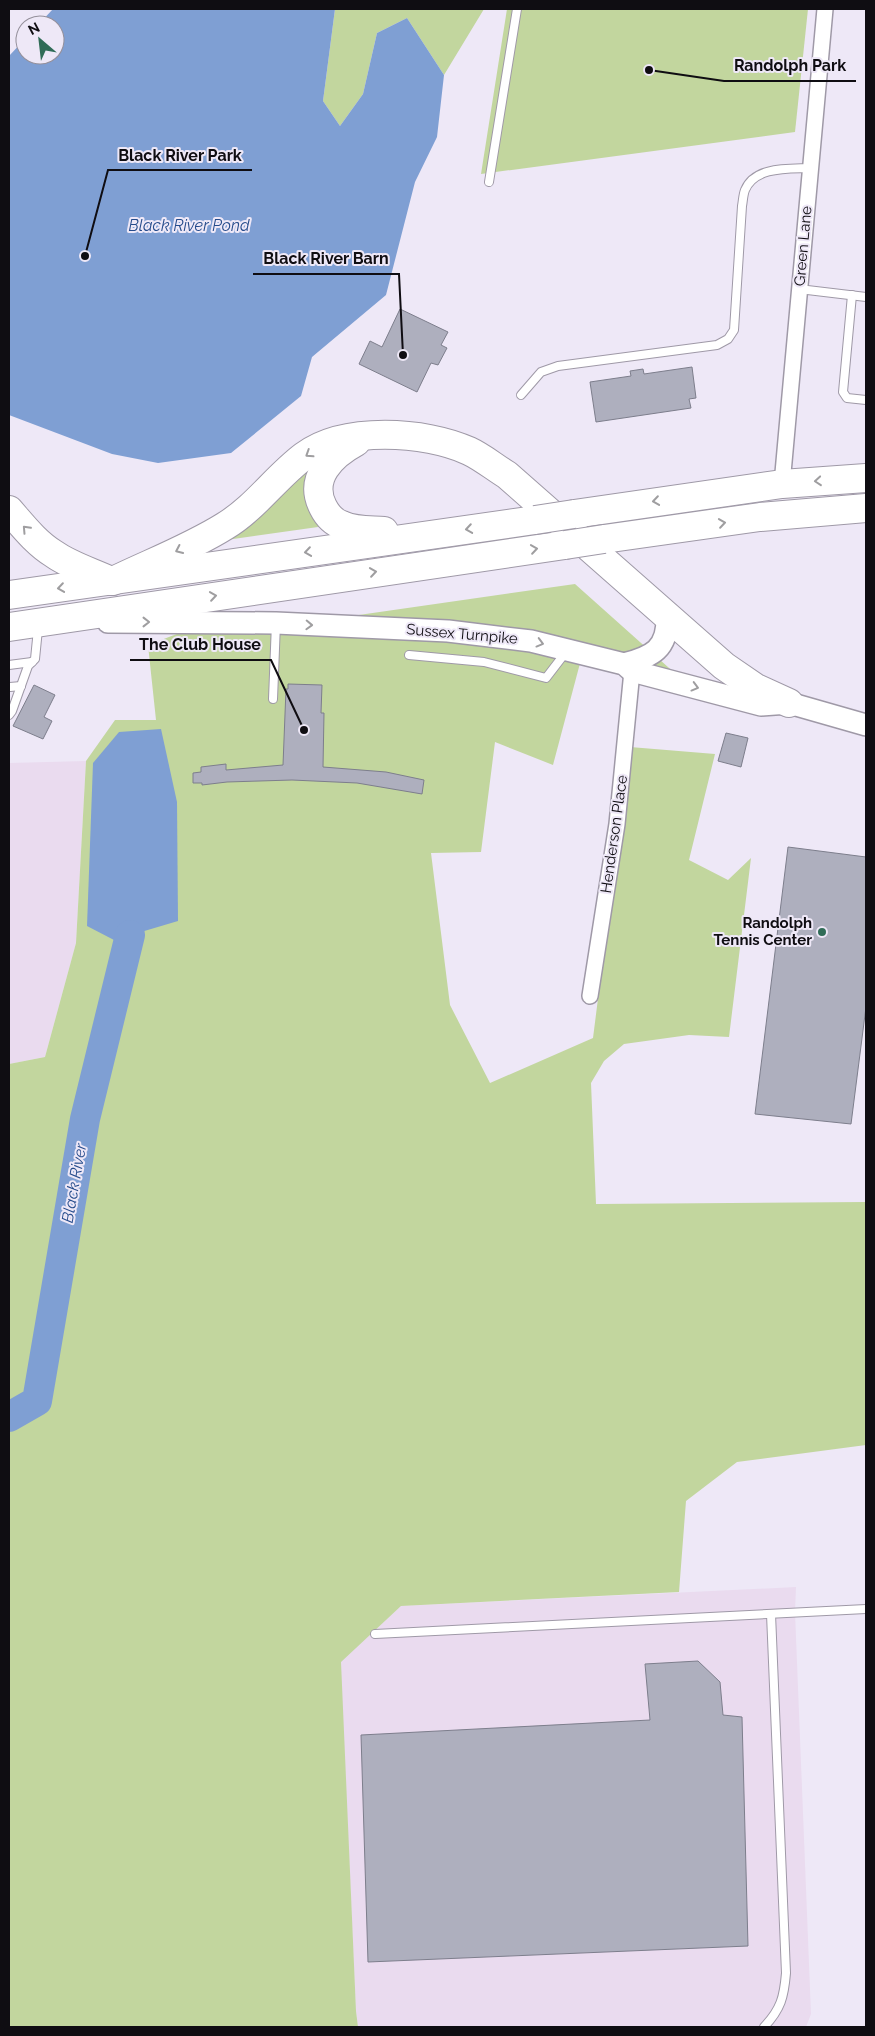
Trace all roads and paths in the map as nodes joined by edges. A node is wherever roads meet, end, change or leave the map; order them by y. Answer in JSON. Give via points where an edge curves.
{"nodes":[{"id":1,"x":517,"y":9,"type":"edge"},
{"id":2,"x":825,"y":9,"type":"edge"},
{"id":3,"x":810,"y":168,"type":"junction"},
{"id":4,"x":489,"y":182,"type":"dead end"},
{"id":5,"x":799,"y":289,"type":"junction"},
{"id":6,"x":852,"y":295,"type":"junction"},
{"id":7,"x":866,"y":297,"type":"edge"},
{"id":8,"x":520,"y":395,"type":"dead end"},
{"id":9,"x":866,"y":400,"type":"edge"},
{"id":10,"x":371,"y":437,"type":"junction"},
{"id":11,"x":866,"y":478,"type":"edge"},
{"id":12,"x":782,"y":484,"type":"junction"},
{"id":13,"x":866,"y":508,"type":"edge"},
{"id":14,"x":9,"y":510,"type":"edge"},
{"id":15,"x":441,"y":533,"type":"junction"},
{"id":16,"x":112,"y":581,"type":"junction"},
{"id":17,"x":9,"y":595,"type":"edge"},
{"id":18,"x":667,"y":617,"type":"junction"},
{"id":19,"x":42,"y":622,"type":"junction"},
{"id":20,"x":276,"y":623,"type":"junction"},
{"id":21,"x":9,"y":627,"type":"edge"},
{"id":22,"x":567,"y":650,"type":"junction"},
{"id":23,"x":409,"y":655,"type":"dead end"},
{"id":24,"x":32,"y":662,"type":"junction"},
{"id":25,"x":9,"y":665,"type":"edge"},
{"id":26,"x":628,"y":667,"type":"junction"},
{"id":27,"x":21,"y":686,"type":"junction"},
{"id":28,"x":10,"y":688,"type":"edge"},
{"id":29,"x":273,"y":699,"type":"dead end"},
{"id":30,"x":789,"y":703,"type":"junction"},
{"id":31,"x":9,"y":715,"type":"edge"},
{"id":32,"x":866,"y":725,"type":"edge"},
{"id":33,"x":590,"y":996,"type":"dead end"},
{"id":34,"x":866,"y":1608,"type":"edge"},
{"id":35,"x":771,"y":1614,"type":"junction"},
{"id":36,"x":375,"y":1634,"type":"dead end"},
{"id":37,"x":764,"y":2027,"type":"edge"}],
"edges":[{"from":1,"to":4,"type":"lane"},
{"from":2,"to":3,"type":"street","name":"Green Lane"},
{"from":3,"to":5,"type":"street","name":"Green Lane"},
{"from":3,"to":8,"type":"lane","via":[[773,170],[758,176],[745,189],[734,330],[728,340],[717,345],[558,366],[541,372]]},
{"from":5,"to":6,"type":"lane"},
{"from":5,"to":12,"type":"street","name":"Green Lane"},
{"from":6,"to":7,"type":"lane"},
{"from":6,"to":9,"type":"lane","via":[[843,392],[847,398]]},
{"from":10,"to":15,"type":"highway","via":[[347,447],[327,464],[318,490],[325,512],[336,522],[352,529]]},
{"from":10,"to":16,"type":"highway","one_way":true,"via":[[343,438],[322,445],[297,461],[226,526]]},
{"from":10,"to":18,"type":"highway","via":[[416,436],[456,446],[482,459],[507,476]]},
{"from":11,"to":12,"type":"highway","one_way":true},
{"from":12,"to":15,"type":"highway","one_way":true,"bridge":true},
{"from":19,"to":13,"type":"highway","one_way":true,"bridge":true,"via":[[760,517]]},
{"from":16,"to":14,"type":"highway","one_way":true,"via":[[53,554],[40,545]]},
{"from":15,"to":16,"type":"highway","one_way":true},
{"from":16,"to":17,"type":"highway","one_way":true},
{"from":18,"to":26,"type":"main road","via":[[667,630],[655,652]]},
{"from":18,"to":30,"type":"highway","via":[[724,666],[756,688]]},
{"from":19,"to":20,"type":"main road","name":"Sussex Turnpike","one_way":true},
{"from":19,"to":21,"type":"highway"},
{"from":19,"to":24,"type":"lane"},
{"from":20,"to":22,"type":"main road","name":"Sussex Turnpike","one_way":true,"via":[[486,634]]},
{"from":20,"to":29,"type":"lane"},
{"from":22,"to":23,"type":"lane","via":[[546,678],[484,662]]},
{"from":22,"to":26,"type":"main road","name":"Sussex Turnpike"},
{"from":24,"to":25,"type":"lane"},
{"from":24,"to":27,"type":"lane"},
{"from":26,"to":30,"type":"main road","name":"Sussex Turnpike","one_way":true,"via":[[761,705]]},
{"from":26,"to":33,"type":"street","name":"Henderson Place","via":[[617,824]]},
{"from":27,"to":28,"type":"lane"},
{"from":27,"to":31,"type":"lane"},
{"from":30,"to":32,"type":"main road","name":"Sussex Turnpike"},
{"from":34,"to":35,"type":"lane"},
{"from":35,"to":36,"type":"lane"},
{"from":35,"to":37,"type":"lane","via":[[786,1973],[777,2013]]}]}
